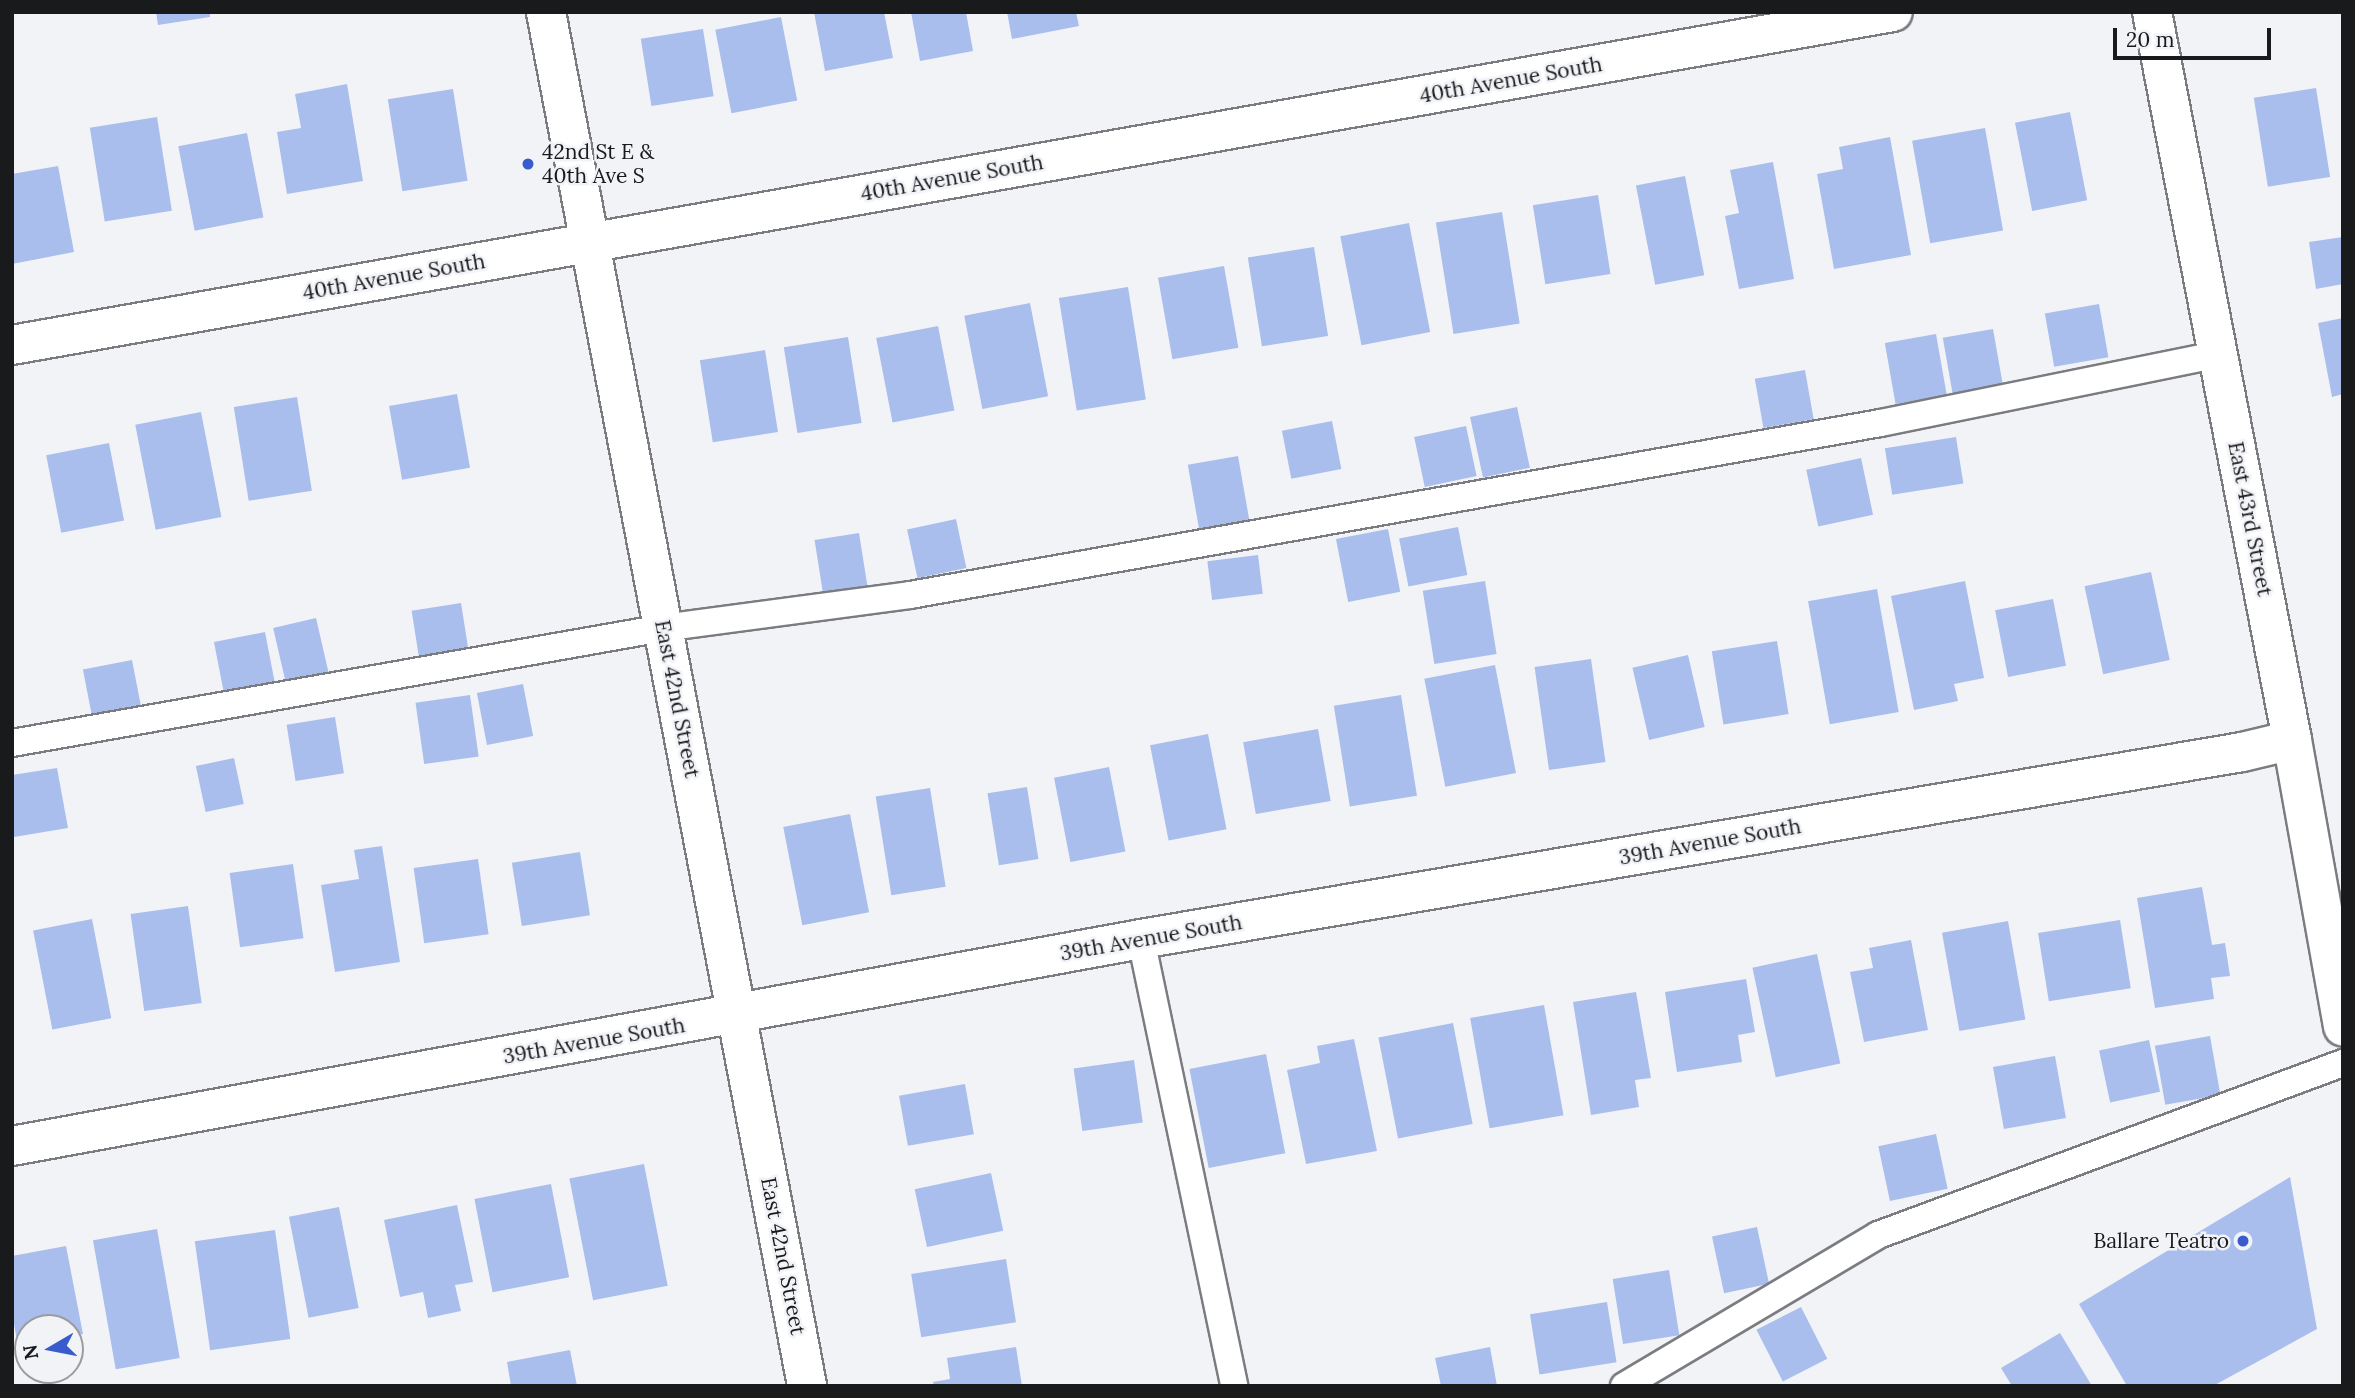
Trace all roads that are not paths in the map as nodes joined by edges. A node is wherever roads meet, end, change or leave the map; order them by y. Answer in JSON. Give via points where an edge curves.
{"nodes":[{"id":1,"x":546,"y":12,"type":"edge"},
{"id":2,"x":1893,"y":12,"type":"edge"},
{"id":3,"x":2152,"y":12,"type":"edge"},
{"id":4,"x":591,"y":242,"type":"junction"},
{"id":5,"x":12,"y":345,"type":"edge"},
{"id":6,"x":2219,"y":354,"type":"junction"},
{"id":7,"x":663,"y":628,"type":"junction"},
{"id":8,"x":2292,"y":740,"type":"junction"},
{"id":9,"x":12,"y":743,"type":"edge"},
{"id":10,"x":1140,"y":939,"type":"junction"},
{"id":11,"x":2337,"y":960,"type":"edge"},
{"id":12,"x":737,"y":1014,"type":"junction"},
{"id":13,"x":2343,"y":1026,"type":"edge"},
{"id":14,"x":2343,"y":1063,"type":"edge"},
{"id":15,"x":12,"y":1146,"type":"edge"},
{"id":16,"x":807,"y":1386,"type":"edge"},
{"id":17,"x":1234,"y":1386,"type":"edge"},
{"id":18,"x":1624,"y":1386,"type":"edge"}],
"edges":[{"from":1,"to":4,"type":"street","name":"East 42nd Street"},
{"from":2,"to":4,"type":"street","name":"40th Avenue South"},
{"from":3,"to":6,"type":"street","name":"East 43rd Street"},
{"from":4,"to":5,"type":"street","name":"40th Avenue South"},
{"from":4,"to":7,"type":"street","name":"East 42nd Street"},
{"from":6,"to":7,"type":"lane","via":[[1881,423],[937,590]]},
{"from":6,"to":8,"type":"street","name":"East 43rd Street"},
{"from":7,"to":9,"type":"lane"},
{"from":7,"to":12,"type":"street","name":"East 42nd Street"},
{"from":8,"to":10,"type":"street","name":"39th Avenue South"},
{"from":8,"to":11,"type":"street","name":"East 43rd Street"},
{"from":10,"to":12,"type":"street","name":"39th Avenue South"},
{"from":10,"to":17,"type":"lane"},
{"from":11,"to":13,"type":"street","name":"East 43rd Street"},
{"from":12,"to":15,"type":"street","name":"39th Avenue South"},
{"from":12,"to":16,"type":"street","name":"East 42nd Street"},
{"from":14,"to":18,"type":"lane","via":[[1878,1235]]}]}
